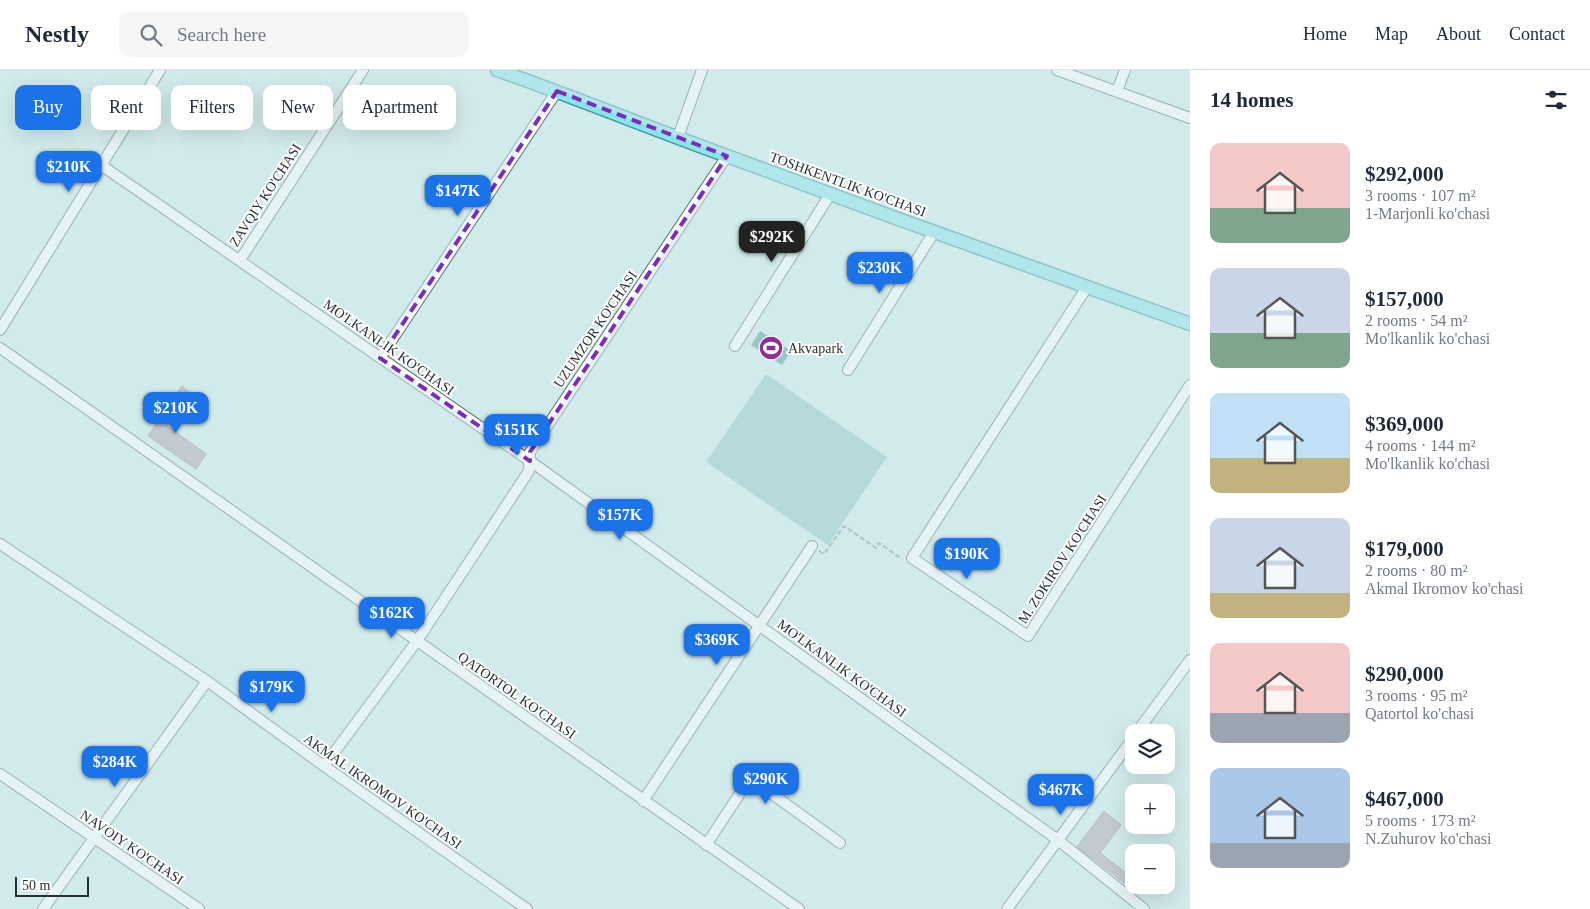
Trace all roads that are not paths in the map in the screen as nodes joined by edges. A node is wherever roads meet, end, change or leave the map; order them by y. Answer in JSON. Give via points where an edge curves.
{"nodes":[{"id":1,"x":160,"y":70,"type":"edge"},
{"id":2,"x":363,"y":70,"type":"edge"},
{"id":3,"x":497,"y":70,"type":"edge"},
{"id":4,"x":702,"y":70,"type":"edge"},
{"id":5,"x":1057,"y":70,"type":"edge"},
{"id":6,"x":1125,"y":70,"type":"edge"},
{"id":7,"x":557,"y":91,"type":"junction"},
{"id":8,"x":1117,"y":91,"type":"junction"},
{"id":9,"x":1190,"y":118,"type":"edge"},
{"id":10,"x":678,"y":137,"type":"junction"},
{"id":11,"x":727,"y":156,"type":"junction"},
{"id":12,"x":101,"y":164,"type":"junction"},
{"id":13,"x":831,"y":193,"type":"junction"},
{"id":14,"x":934,"y":232,"type":"junction"},
{"id":15,"x":240,"y":260,"type":"junction"},
{"id":16,"x":1087,"y":288,"type":"junction"},
{"id":17,"x":1190,"y":324,"type":"edge"},
{"id":18,"x":0,"y":330,"type":"edge"},
{"id":19,"x":735,"y":346,"type":"dead end"},
{"id":20,"x":0,"y":348,"type":"edge"},
{"id":21,"x":380,"y":358,"type":"junction"},
{"id":22,"x":848,"y":370,"type":"dead end"},
{"id":23,"x":1190,"y":385,"type":"edge"},
{"id":24,"x":530,"y":461,"type":"junction"},
{"id":25,"x":0,"y":544,"type":"edge"},
{"id":26,"x":812,"y":546,"type":"road end"},
{"id":27,"x":759,"y":625,"type":"junction"},
{"id":28,"x":417,"y":641,"type":"junction"},
{"id":29,"x":1190,"y":660,"type":"edge"},
{"id":30,"x":207,"y":682,"type":"junction"},
{"id":31,"x":1143,"y":724,"type":"edge"},
{"id":32,"x":1125,"y":749,"type":"edge"},
{"id":33,"x":324,"y":766,"type":"junction"},
{"id":34,"x":0,"y":774,"type":"edge"},
{"id":35,"x":643,"y":801,"type":"junction"},
{"id":36,"x":94,"y":837,"type":"junction"},
{"id":37,"x":1058,"y":840,"type":"junction"},
{"id":38,"x":840,"y":843,"type":"dead end"},
{"id":39,"x":706,"y":845,"type":"junction"},
{"id":40,"x":43,"y":909,"type":"edge"},
{"id":41,"x":199,"y":909,"type":"edge"},
{"id":42,"x":527,"y":909,"type":"edge"},
{"id":43,"x":799,"y":909,"type":"edge"},
{"id":44,"x":1007,"y":909,"type":"edge"},
{"id":45,"x":1144,"y":909,"type":"edge"}],
"edges":[{"from":1,"to":12,"type":"street"},
{"from":2,"to":15,"type":"street","name":"ZAVQIY KO'CHASI"},
{"from":3,"to":7,"type":"main road","name":"TOSHKENTLIK KO'CHASI"},
{"from":4,"to":10,"type":"street"},
{"from":5,"to":8,"type":"street"},
{"from":6,"to":8,"type":"street"},
{"from":7,"to":10,"type":"main road","name":"TOSHKENTLIK KO'CHASI"},
{"from":7,"to":21,"type":"street"},
{"from":8,"to":9,"type":"street"},
{"from":10,"to":11,"type":"main road","name":"TOSHKENTLIK KO'CHASI"},
{"from":11,"to":13,"type":"main road","name":"TOSHKENTLIK KO'CHASI"},
{"from":11,"to":24,"type":"street","name":"UZUMZOR KO'CHASI","via":[[530,452]]},
{"from":12,"to":15,"type":"street","name":"MO'LKANLIK KO'CHASI"},
{"from":12,"to":18,"type":"street"},
{"from":13,"to":14,"type":"main road","name":"TOSHKENTLIK KO'CHASI"},
{"from":13,"to":19,"type":"street"},
{"from":14,"to":16,"type":"main road","name":"TOSHKENTLIK KO'CHASI"},
{"from":14,"to":22,"type":"street"},
{"from":15,"to":21,"type":"street","name":"MO'LKANLIK KO'CHASI"},
{"from":16,"to":17,"type":"main road","name":"TOSHKENTLIK KO'CHASI"},
{"from":16,"to":23,"type":"street","name":"M. ZOKIROV KO'CHASI","via":[[912,558],[1028,636]]},
{"from":20,"to":28,"type":"street","name":"QATORTOL KO'CHASI"},
{"from":21,"to":24,"type":"street","name":"MO'LKANLIK KO'CHASI"},
{"from":24,"to":27,"type":"street","name":"MO'LKANLIK KO'CHASI"},
{"from":24,"to":28,"type":"street","name":"UZUMZOR KO'CHASI","via":[[528,471]]},
{"from":25,"to":30,"type":"street","name":"AKMAL IKROMOV KO'CHASI"},
{"from":26,"to":27,"type":"street"},
{"from":27,"to":35,"type":"street"},
{"from":27,"to":37,"type":"street","name":"MO'LKANLIK KO'CHASI"},
{"from":28,"to":33,"type":"street","name":"UZUMZOR KO'CHASI"},
{"from":28,"to":35,"type":"street","name":"QATORTOL KO'CHASI"},
{"from":29,"to":31,"type":"street"},
{"from":30,"to":33,"type":"street","name":"AKMAL IKROMOV KO'CHASI"},
{"from":30,"to":36,"type":"street"},
{"from":32,"to":37,"type":"street"},
{"from":33,"to":42,"type":"street","name":"AKMAL IKROMOV KO'CHASI"},
{"from":34,"to":36,"type":"street","name":"NAVOIY KO'CHASI"},
{"from":35,"to":39,"type":"street","name":"QATORTOL KO'CHASI"},
{"from":36,"to":40,"type":"street"},
{"from":36,"to":41,"type":"street","name":"NAVOIY KO'CHASI"},
{"from":37,"to":44,"type":"street"},
{"from":37,"to":45,"type":"street","name":"MO'LKANLIK KO'CHASI"},
{"from":38,"to":39,"type":"street","via":[[750,778]]},
{"from":39,"to":43,"type":"street","name":"QATORTOL KO'CHASI"}]}
